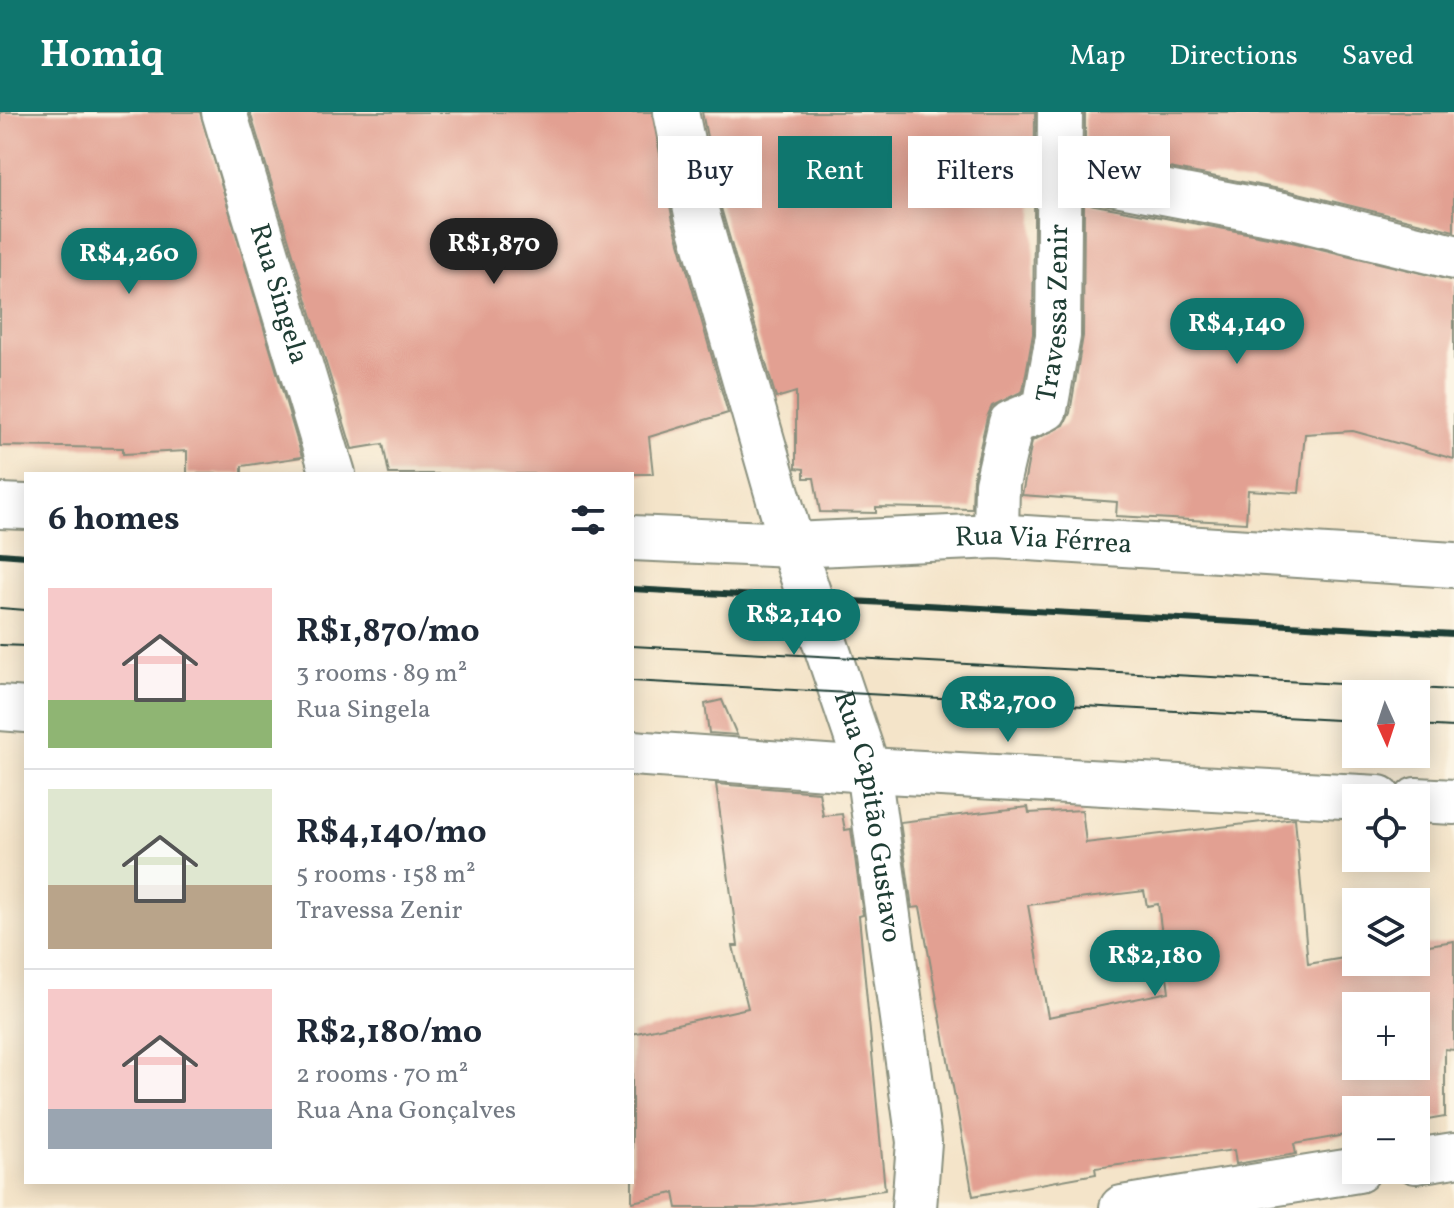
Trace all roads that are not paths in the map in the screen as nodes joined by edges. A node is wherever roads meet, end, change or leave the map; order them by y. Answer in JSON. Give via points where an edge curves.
{"nodes":[{"id":1,"x":224,"y":112,"type":"edge"},
{"id":2,"x":676,"y":112,"type":"edge"},
{"id":3,"x":1060,"y":112,"type":"edge"},
{"id":4,"x":1057,"y":172,"type":"junction"},
{"id":5,"x":1454,"y":257,"type":"edge"},
{"id":6,"x":332,"y":472,"type":"edge"},
{"id":7,"x":0,"y":506,"type":"edge"},
{"id":8,"x":24,"y":507,"type":"edge"},
{"id":9,"x":996,"y":536,"type":"junction"},
{"id":10,"x":634,"y":538,"type":"edge"},
{"id":11,"x":792,"y":545,"type":"junction"},
{"id":12,"x":1454,"y":565,"type":"edge"},
{"id":13,"x":0,"y":708,"type":"edge"},
{"id":14,"x":24,"y":710,"type":"edge"},
{"id":15,"x":634,"y":753,"type":"edge"},
{"id":16,"x":868,"y":770,"type":"junction"},
{"id":17,"x":1342,"y":796,"type":"edge"},
{"id":18,"x":1430,"y":801,"type":"edge"},
{"id":19,"x":1454,"y":802,"type":"edge"},
{"id":20,"x":1454,"y":1155,"type":"edge"},
{"id":21,"x":1430,"y":1159,"type":"edge"},
{"id":22,"x":1342,"y":1173,"type":"edge"},
{"id":23,"x":914,"y":1208,"type":"edge"},
{"id":24,"x":1122,"y":1208,"type":"edge"}],
"edges":[{"from":1,"to":6,"type":"street","name":"Rua Singela"},
{"from":2,"to":11,"type":"street","name":"Rua Capitão Gustavo","via":[[697,214]]},
{"from":3,"to":4,"type":"street","name":"Travessa Zenir"},
{"from":4,"to":5,"type":"street","via":[[1284,215]]},
{"from":4,"to":9,"type":"street","name":"Travessa Zenir","via":[[1058,336],[1045,409],[1011,423],[997,484]]},
{"from":7,"to":8,"type":"street"},
{"from":9,"to":11,"type":"street","name":"Rua Via Férrea"},
{"from":9,"to":12,"type":"street","name":"Rua Via Férrea"},
{"from":10,"to":11,"type":"street","name":"Rua Via Férrea"},
{"from":11,"to":16,"type":"street","name":"Rua Capitão Gustavo"},
{"from":13,"to":14,"type":"street"},
{"from":15,"to":16,"type":"street"},
{"from":16,"to":17,"type":"street"},
{"from":16,"to":23,"type":"street","name":"Rua Capitão Gustavo","via":[[919,1142]]},
{"from":18,"to":19,"type":"street"},
{"from":20,"to":21,"type":"street"},
{"from":22,"to":24,"type":"street"}]}
